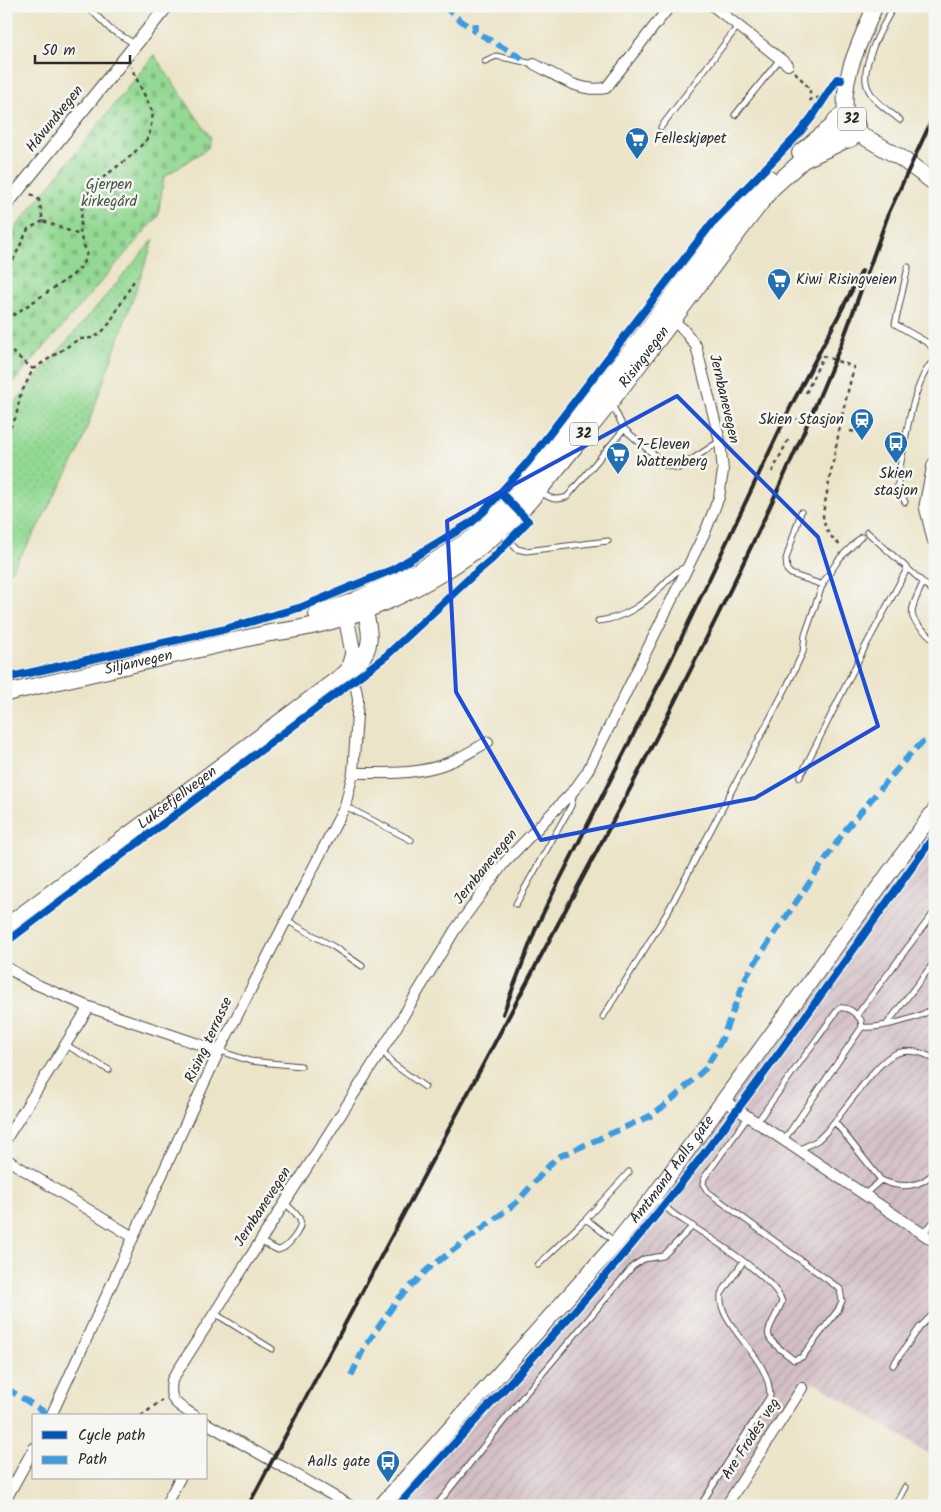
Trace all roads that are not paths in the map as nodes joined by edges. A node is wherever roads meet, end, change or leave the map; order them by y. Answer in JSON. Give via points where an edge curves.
{"nodes":[{"id":1,"x":87,"y":6,"type":"edge"},
{"id":2,"x":167,"y":6,"type":"edge"},
{"id":3,"x":670,"y":6,"type":"edge"},
{"id":4,"x":713,"y":6,"type":"edge"},
{"id":5,"x":875,"y":6,"type":"edge"},
{"id":6,"x":894,"y":6,"type":"edge"},
{"id":7,"x":738,"y":26,"type":"junction"},
{"id":8,"x":136,"y":45,"type":"junction"},
{"id":9,"x":485,"y":61,"type":"dead end"},
{"id":10,"x":784,"y":62,"type":"joint"},
{"id":11,"x":534,"y":64,"type":"joint"},
{"id":12,"x":735,"y":114,"type":"dead end"},
{"id":13,"x":900,"y":120,"type":"dead end"},
{"id":14,"x":839,"y":121,"type":"junction"},
{"id":15,"x":661,"y":127,"type":"dead end"},
{"id":16,"x":850,"y":136,"type":"junction"},
{"id":17,"x":935,"y":184,"type":"edge"},
{"id":18,"x":6,"y":205,"type":"edge"},
{"id":19,"x":908,"y":267,"type":"dead end"},
{"id":20,"x":666,"y":317,"type":"junction"},
{"id":21,"x":935,"y":351,"type":"edge"},
{"id":22,"x":935,"y":359,"type":"edge"},
{"id":23,"x":605,"y":396,"type":"junction"},
{"id":24,"x":624,"y":429,"type":"junction"},
{"id":25,"x":720,"y":441,"type":"junction"},
{"id":26,"x":934,"y":473,"type":"edge"},
{"id":27,"x":534,"y":486,"type":"junction"},
{"id":28,"x":905,"y":502,"type":"dead end"},
{"id":29,"x":801,"y":512,"type":"dead end"},
{"id":30,"x":496,"y":525,"type":"junction"},
{"id":31,"x":867,"y":532,"type":"dead end"},
{"id":32,"x":861,"y":537,"type":"dead end"},
{"id":33,"x":935,"y":539,"type":"edge"},
{"id":34,"x":608,"y":541,"type":"dead end"},
{"id":35,"x":444,"y":556,"type":"joint"},
{"id":36,"x":687,"y":567,"type":"junction"},
{"id":37,"x":907,"y":569,"type":"junction"},
{"id":38,"x":440,"y":574,"type":"joint"},
{"id":39,"x":923,"y":583,"type":"junction"},
{"id":40,"x":823,"y":585,"type":"junction"},
{"id":41,"x":935,"y":593,"type":"edge"},
{"id":42,"x":354,"y":610,"type":"junction"},
{"id":43,"x":598,"y":621,"type":"dead end"},
{"id":44,"x":935,"y":640,"type":"edge"},
{"id":45,"x":346,"y":671,"type":"junction"},
{"id":46,"x":6,"y":694,"type":"edge"},
{"id":47,"x":488,"y":742,"type":"dead end"},
{"id":48,"x":353,"y":772,"type":"junction"},
{"id":49,"x":800,"y":778,"type":"dead end"},
{"id":50,"x":575,"y":789,"type":"junction"},
{"id":51,"x":346,"y":806,"type":"junction"},
{"id":52,"x":935,"y":810,"type":"edge"},
{"id":53,"x":411,"y":840,"type":"dead end"},
{"id":54,"x":516,"y":904,"type":"dead end"},
{"id":55,"x":935,"y":911,"type":"edge"},
{"id":56,"x":286,"y":920,"type":"junction"},
{"id":57,"x":6,"y":926,"type":"edge"},
{"id":58,"x":935,"y":961,"type":"edge"},
{"id":59,"x":362,"y":966,"type":"dead end"},
{"id":60,"x":6,"y":967,"type":"edge"},
{"id":61,"x":89,"y":1007,"type":"junction"},
{"id":62,"x":935,"y":1008,"type":"edge"},
{"id":63,"x":604,"y":1016,"type":"dead end"},
{"id":64,"x":857,"y":1016,"type":"junction"},
{"id":65,"x":887,"y":1024,"type":"junction"},
{"id":66,"x":862,"y":1027,"type":"junction"},
{"id":67,"x":66,"y":1044,"type":"junction"},
{"id":68,"x":219,"y":1050,"type":"junction"},
{"id":69,"x":382,"y":1050,"type":"junction"},
{"id":70,"x":935,"y":1060,"type":"edge"},
{"id":71,"x":301,"y":1066,"type":"dead end"},
{"id":72,"x":109,"y":1070,"type":"dead end"},
{"id":73,"x":425,"y":1087,"type":"dead end"},
{"id":74,"x":725,"y":1101,"type":"junction"},
{"id":75,"x":752,"y":1119,"type":"junction"},
{"id":76,"x":835,"y":1122,"type":"junction"},
{"id":77,"x":6,"y":1140,"type":"edge"},
{"id":78,"x":784,"y":1140,"type":"junction"},
{"id":79,"x":798,"y":1150,"type":"junction"},
{"id":80,"x":6,"y":1159,"type":"edge"},
{"id":81,"x":935,"y":1171,"type":"edge"},
{"id":82,"x":629,"y":1172,"type":"dead end"},
{"id":83,"x":882,"y":1180,"type":"junction"},
{"id":84,"x":864,"y":1195,"type":"junction"},
{"id":85,"x":654,"y":1196,"type":"junction"},
{"id":86,"x":284,"y":1202,"type":"junction"},
{"id":87,"x":586,"y":1219,"type":"junction"},
{"id":88,"x":935,"y":1220,"type":"edge"},
{"id":89,"x":693,"y":1226,"type":"junction"},
{"id":90,"x":924,"y":1234,"type":"junction"},
{"id":91,"x":133,"y":1237,"type":"junction"},
{"id":92,"x":259,"y":1241,"type":"junction"},
{"id":93,"x":935,"y":1242,"type":"edge"},
{"id":94,"x":616,"y":1243,"type":"junction"},
{"id":95,"x":743,"y":1262,"type":"junction"},
{"id":96,"x":538,"y":1265,"type":"dead end"},
{"id":97,"x":935,"y":1312,"type":"edge"},
{"id":98,"x":214,"y":1313,"type":"junction"},
{"id":99,"x":272,"y":1349,"type":"dead end"},
{"id":100,"x":893,"y":1365,"type":"dead end"},
{"id":101,"x":802,"y":1388,"type":"dead end"},
{"id":102,"x":52,"y":1414,"type":"edge"},
{"id":103,"x":192,"y":1414,"type":"edge"},
{"id":104,"x":208,"y":1427,"type":"edge"},
{"id":105,"x":32,"y":1452,"type":"edge"},
{"id":106,"x":179,"y":1480,"type":"edge"},
{"id":107,"x":905,"y":1487,"type":"dead end"},
{"id":108,"x":392,"y":1493,"type":"junction"},
{"id":109,"x":6,"y":1499,"type":"edge"},
{"id":110,"x":165,"y":1506,"type":"edge"},
{"id":111,"x":351,"y":1506,"type":"edge"},
{"id":112,"x":381,"y":1506,"type":"edge"},
{"id":113,"x":408,"y":1506,"type":"edge"},
{"id":114,"x":436,"y":1506,"type":"edge"},
{"id":115,"x":700,"y":1506,"type":"edge"},
{"id":116,"x":726,"y":1506,"type":"edge"},
{"id":117,"x":895,"y":1506,"type":"edge"}],
"edges":[{"from":1,"to":8,"type":"lane","via":[[110,29]]},
{"from":2,"to":8,"type":"street","name":"Håvundvegen"},
{"from":3,"to":11,"type":"street","via":[[606,88],[579,88]]},
{"from":4,"to":7,"type":"street"},
{"from":5,"to":14,"type":"main road","via":[[851,67]]},
{"from":6,"to":13,"type":"lane","via":[[878,35],[866,69],[867,85],[878,103]]},
{"from":7,"to":10,"type":"street"},
{"from":7,"to":15,"type":"lane"},
{"from":8,"to":18,"type":"street","name":"Håvundvegen"},
{"from":9,"to":11,"type":"lane","via":[[496,56]]},
{"from":10,"to":12,"type":"lane"},
{"from":14,"to":16,"type":"main road","number":"32","via":[[835,135]]},
{"from":14,"to":20,"type":"main road","name":"Risingvegen","number":"32","via":[[764,183],[738,210]]},
{"from":16,"to":17,"type":"main road","number":"32","via":[[901,158]]},
{"from":16,"to":20,"type":"main road","name":"Risingvegen","number":"32","via":[[803,160],[784,175]]},
{"from":19,"to":21,"type":"lane","via":[[895,324],[928,343]]},
{"from":20,"to":23,"type":"main road","name":"Risingvegen","number":"32"},
{"from":20,"to":25,"type":"street","name":"Jernbanevegen","via":[[696,346]]},
{"from":22,"to":28,"type":"lane","via":[[924,371],[918,386],[898,477],[898,487]]},
{"from":23,"to":24,"type":"lane"},
{"from":23,"to":27,"type":"main road","name":"Risingvegen","number":"32"},
{"from":24,"to":25,"type":"lane","via":[[666,465],[679,468]]},
{"from":24,"to":27,"type":"lane","via":[[567,497],[558,500],[546,497]]},
{"from":25,"to":36,"type":"street","name":"Jernbanevegen","via":[[720,497]]},
{"from":26,"to":33,"type":"main road","via":[[926,506]]},
{"from":27,"to":30,"type":"main road","name":"Risingvegen","number":"32","via":[[510,503]]},
{"from":29,"to":40,"type":"lane","via":[[786,559],[787,570]]},
{"from":30,"to":34,"type":"lane","via":[[517,549],[526,551]]},
{"from":30,"to":35,"type":"main road","name":"Risingvegen","number":"32"},
{"from":30,"to":38,"type":"main road","name":"Risingvegen","number":"32"},
{"from":31,"to":37,"type":"lane"},
{"from":32,"to":40,"type":"lane","via":[[846,550]]},
{"from":35,"to":42,"type":"main road","name":"Siljanvegen","number":"32"},
{"from":36,"to":43,"type":"lane","via":[[636,609]]},
{"from":36,"to":50,"type":"street","name":"Jernbanevegen","via":[[587,772]]},
{"from":37,"to":39,"type":"lane"},
{"from":37,"to":49,"type":"lane"},
{"from":38,"to":42,"type":"main road","name":"Siljanvegen","number":"32"},
{"from":39,"to":41,"type":"lane"},
{"from":39,"to":44,"type":"lane","via":[[914,601],[912,617],[915,624]]},
{"from":40,"to":63,"type":"lane","via":[[805,635],[803,652],[787,686],[667,913]]},
{"from":42,"to":45,"type":"main road","via":[[353,653]]},
{"from":42,"to":45,"type":"main road","name":"Luksefjellvegen","via":[[370,634],[369,646],[362,659]]},
{"from":42,"to":46,"type":"main road","name":"Siljanvegen","number":"32","via":[[270,633]]},
{"from":45,"to":48,"type":"street","name":"Rising terrasse","via":[[356,688],[358,700]]},
{"from":45,"to":57,"type":"main road","name":"Luksefjellvegen"},
{"from":47,"to":48,"type":"street","via":[[450,762],[427,769],[389,774]]},
{"from":48,"to":51,"type":"street","name":"Rising terrasse"},
{"from":50,"to":54,"type":"lane","via":[[571,806]]},
{"from":50,"to":69,"type":"street","name":"Jernbanevegen","via":[[483,891],[455,930]]},
{"from":51,"to":53,"type":"lane"},
{"from":51,"to":56,"type":"street","name":"Rising terrasse"},
{"from":52,"to":74,"type":"main road","name":"Amtmand Aalls gate"},
{"from":55,"to":64,"type":"lane"},
{"from":56,"to":59,"type":"lane"},
{"from":56,"to":68,"type":"street","name":"Rising terrasse"},
{"from":58,"to":65,"type":"lane"},
{"from":60,"to":61,"type":"street"},
{"from":61,"to":67,"type":"street"},
{"from":61,"to":68,"type":"street"},
{"from":62,"to":65,"type":"lane"},
{"from":64,"to":66,"type":"lane"},
{"from":64,"to":75,"type":"lane","via":[[844,1007],[839,1008]]},
{"from":65,"to":66,"type":"lane"},
{"from":66,"to":78,"type":"lane"},
{"from":67,"to":72,"type":"lane"},
{"from":67,"to":77,"type":"street"},
{"from":68,"to":71,"type":"lane","via":[[250,1061]]},
{"from":68,"to":91,"type":"street","name":"Rising terrasse"},
{"from":69,"to":73,"type":"lane","via":[[392,1064]]},
{"from":69,"to":86,"type":"street","name":"Jernbanevegen"},
{"from":70,"to":76,"type":"lane","via":[[927,1054],[915,1052],[891,1056]]},
{"from":74,"to":75,"type":"street"},
{"from":74,"to":85,"type":"main road","name":"Amtmand Aalls gate"},
{"from":75,"to":78,"type":"street"},
{"from":75,"to":95,"type":"lane","via":[[704,1178],[703,1184],[708,1192],[840,1289],[842,1301],[838,1310],[798,1360],[778,1347],[767,1331],[782,1302],[781,1296]]},
{"from":76,"to":79,"type":"lane","via":[[818,1140]]},
{"from":76,"to":83,"type":"lane"},
{"from":78,"to":79,"type":"street"},
{"from":79,"to":84,"type":"street"},
{"from":80,"to":91,"type":"street"},
{"from":81,"to":83,"type":"lane","via":[[928,1179],[912,1186],[895,1186]]},
{"from":82,"to":87,"type":"lane"},
{"from":83,"to":84,"type":"lane"},
{"from":84,"to":90,"type":"street"},
{"from":85,"to":89,"type":"lane","via":[[673,1214]]},
{"from":85,"to":94,"type":"main road","name":"Amtmand Aalls gate"},
{"from":86,"to":92,"type":"street","name":"Jernbanevegen"},
{"from":86,"to":92,"type":"lane","via":[[300,1218],[286,1248],[278,1250]]},
{"from":87,"to":94,"type":"lane"},
{"from":87,"to":96,"type":"lane"},
{"from":88,"to":90,"type":"lane"},
{"from":89,"to":95,"type":"lane"},
{"from":89,"to":114,"type":"lane","via":[[663,1256],[644,1259],[633,1266]]},
{"from":90,"to":93,"type":"street"},
{"from":91,"to":102,"type":"street","name":"Rising terrasse"},
{"from":92,"to":98,"type":"street","name":"Jernbanevegen"},
{"from":94,"to":108,"type":"main road","name":"Amtmand Aalls gate"},
{"from":95,"to":115,"type":"lane","via":[[721,1294],[721,1300],[736,1330],[762,1364],[770,1396]]},
{"from":97,"to":100,"type":"lane"},
{"from":98,"to":99,"type":"lane"},
{"from":98,"to":103,"type":"street","name":"Jernbanevegen","via":[[172,1380],[170,1395]]},
{"from":101,"to":116,"type":"street","name":"Are Frodes veg"},
{"from":104,"to":111,"type":"street"},
{"from":105,"to":109,"type":"street"},
{"from":106,"to":110,"type":"street"},
{"from":107,"to":117,"type":"lane"},
{"from":108,"to":112,"type":"main road","name":"Amtmand Aalls gate"},
{"from":108,"to":113,"type":"lane"}]}
